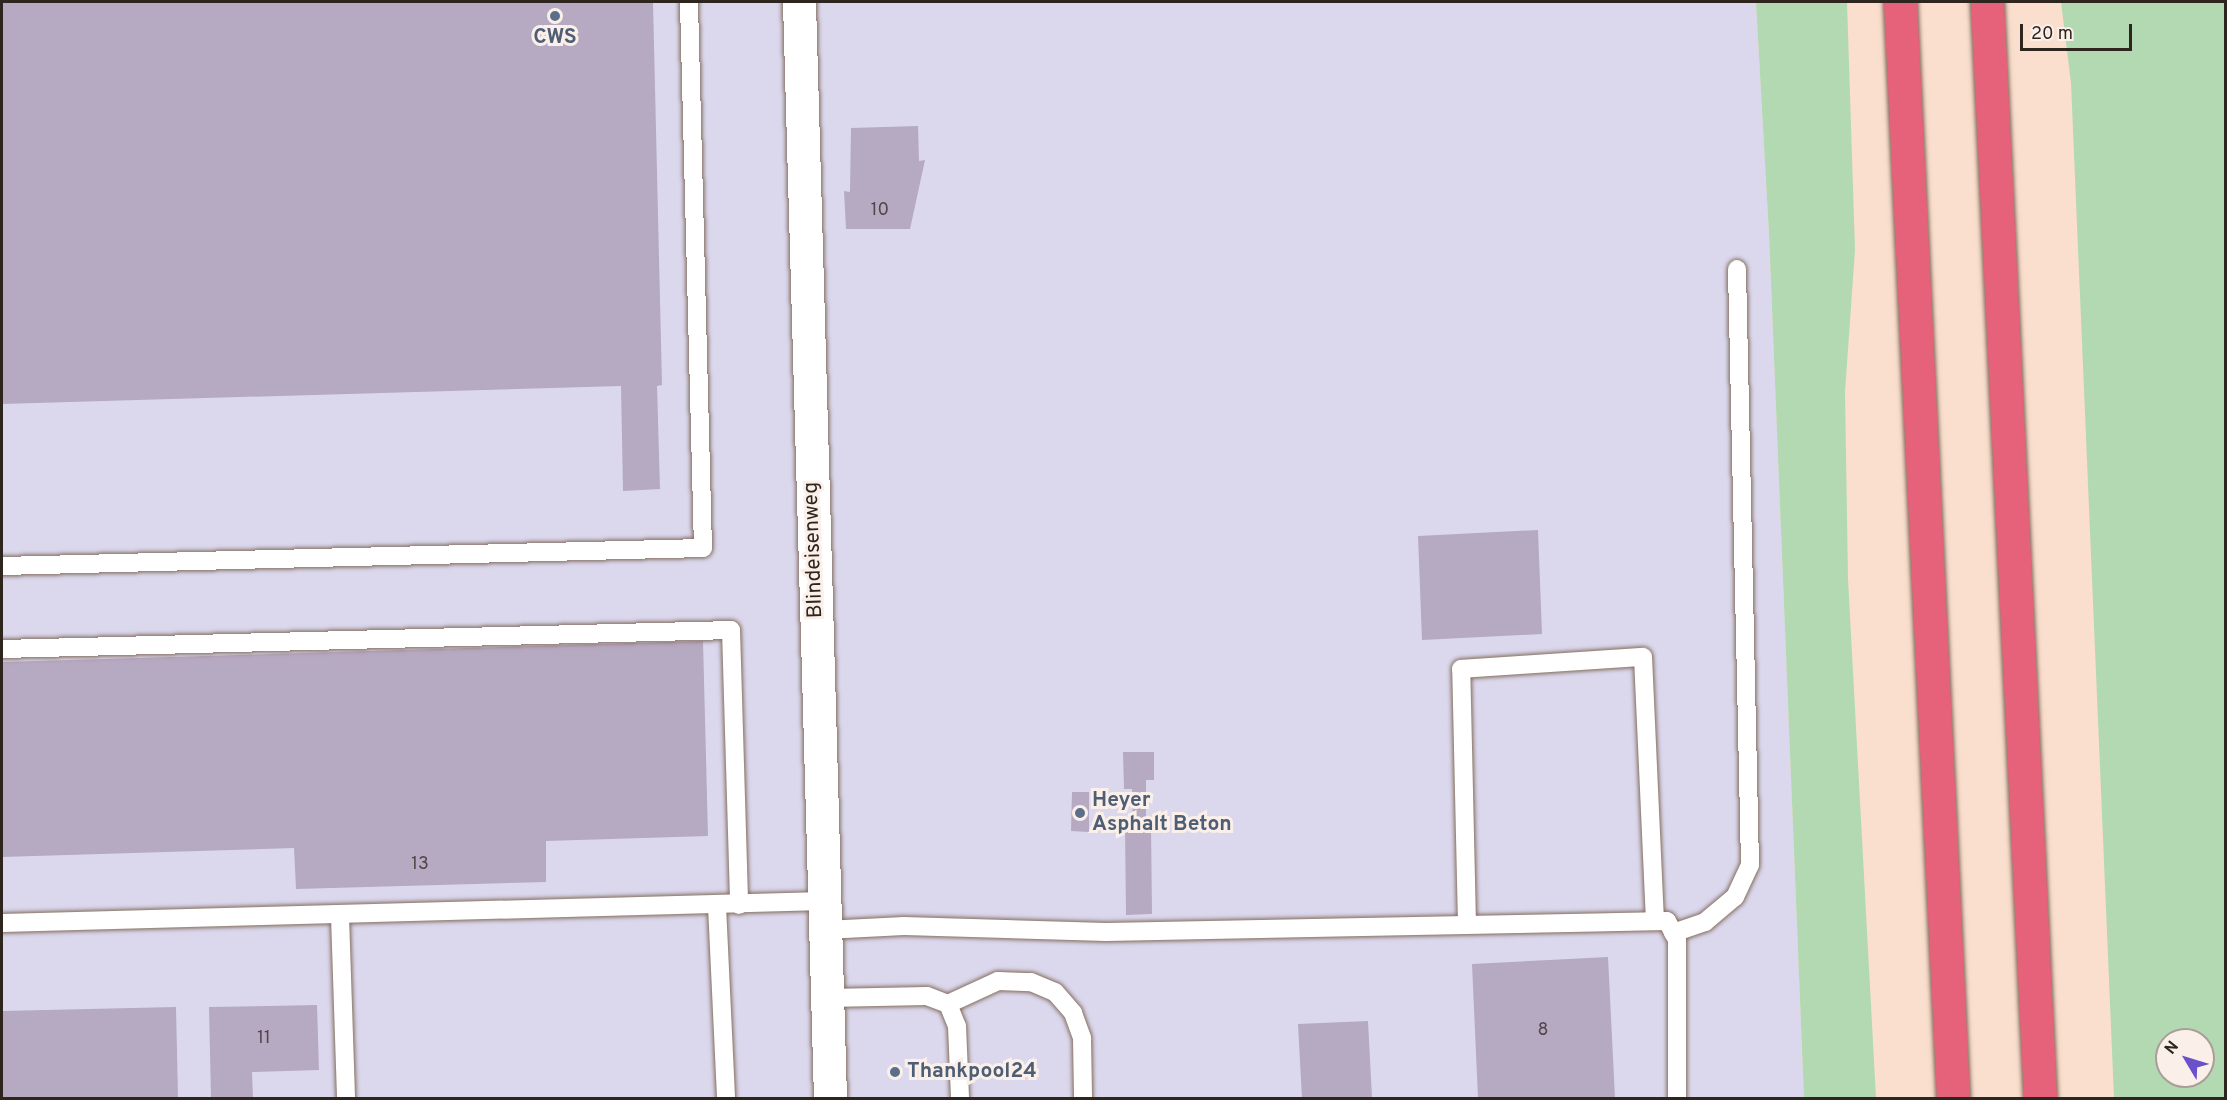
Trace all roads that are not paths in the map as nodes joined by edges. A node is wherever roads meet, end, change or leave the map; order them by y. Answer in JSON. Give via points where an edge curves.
{"nodes":[{"id":1,"x":689,"y":2,"type":"edge"},
{"id":2,"x":799,"y":2,"type":"edge"},
{"id":3,"x":1900,"y":2,"type":"edge"},
{"id":4,"x":1987,"y":2,"type":"edge"},
{"id":5,"x":1737,"y":269,"type":"dead end"},
{"id":6,"x":2,"y":566,"type":"edge"},
{"id":7,"x":2,"y":649,"type":"edge"},
{"id":8,"x":738,"y":905,"type":"junction"},
{"id":9,"x":717,"y":906,"type":"junction"},
{"id":10,"x":340,"y":916,"type":"junction"},
{"id":11,"x":824,"y":916,"type":"junction"},
{"id":12,"x":1655,"y":921,"type":"junction"},
{"id":13,"x":2,"y":923,"type":"edge"},
{"id":14,"x":1467,"y":924,"type":"junction"},
{"id":15,"x":1673,"y":933,"type":"junction"},
{"id":16,"x":827,"y":998,"type":"junction"},
{"id":17,"x":948,"y":1004,"type":"junction"},
{"id":18,"x":346,"y":1098,"type":"edge"},
{"id":19,"x":726,"y":1098,"type":"edge"},
{"id":20,"x":831,"y":1098,"type":"edge"},
{"id":21,"x":960,"y":1098,"type":"edge"},
{"id":22,"x":1083,"y":1098,"type":"edge"},
{"id":23,"x":1677,"y":1098,"type":"edge"},
{"id":24,"x":1953,"y":1098,"type":"edge"},
{"id":25,"x":2040,"y":1098,"type":"edge"}],
"edges":[{"from":1,"to":6,"type":"lane","via":[[703,548]]},
{"from":2,"to":11,"type":"street","name":"Blindeisenweg"},
{"from":3,"to":24,"type":"highway"},
{"from":4,"to":25,"type":"highway"},
{"from":5,"to":15,"type":"lane","via":[[1750,865],[1735,897],[1705,922]]},
{"from":7,"to":8,"type":"lane","via":[[731,630]]},
{"from":8,"to":9,"type":"lane"},
{"from":8,"to":11,"type":"lane"},
{"from":9,"to":10,"type":"lane"},
{"from":9,"to":19,"type":"lane"},
{"from":10,"to":13,"type":"lane"},
{"from":10,"to":18,"type":"lane"},
{"from":11,"to":14,"type":"lane","via":[[904,926],[1106,932]]},
{"from":11,"to":16,"type":"street","name":"Blindeisenweg"},
{"from":12,"to":14,"type":"lane"},
{"from":12,"to":14,"type":"lane","via":[[1643,657],[1461,669]]},
{"from":12,"to":15,"type":"lane","via":[[1667,921]]},
{"from":15,"to":23,"type":"lane","via":[[1677,940]]},
{"from":16,"to":17,"type":"lane","via":[[927,996]]},
{"from":16,"to":20,"type":"street","name":"Blindeisenweg"},
{"from":17,"to":21,"type":"lane","via":[[957,1026]]},
{"from":17,"to":22,"type":"lane","via":[[998,981],[1031,982],[1055,992],[1073,1012],[1082,1038]]}]}
